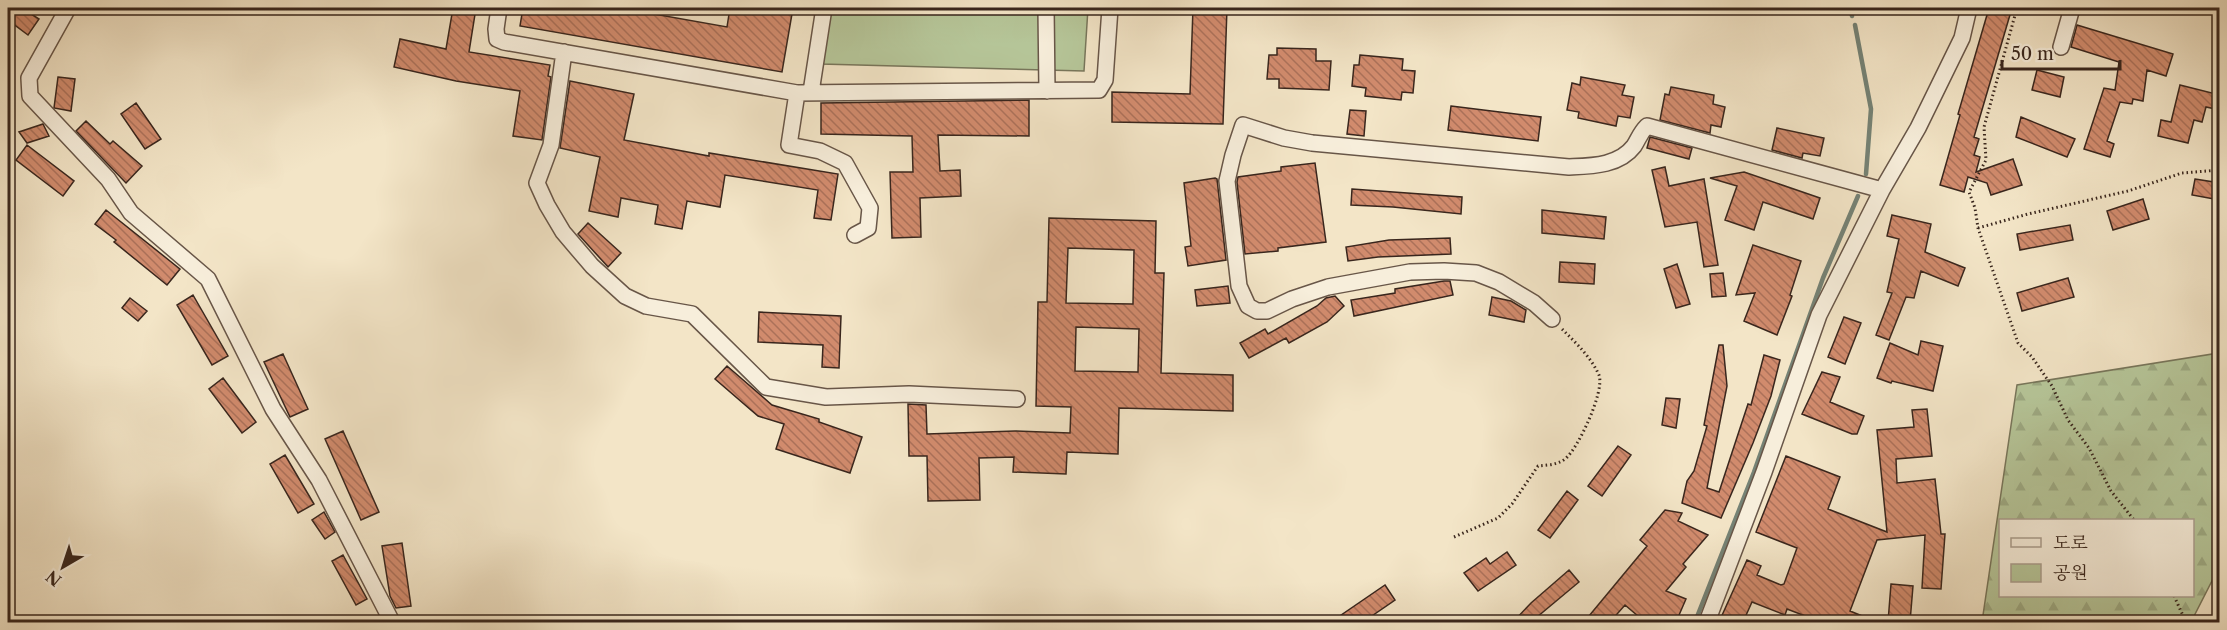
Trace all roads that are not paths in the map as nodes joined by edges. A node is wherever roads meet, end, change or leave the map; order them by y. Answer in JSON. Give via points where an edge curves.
{"nodes":[{"id":1,"x":68,"y":8,"type":"edge"},
{"id":2,"x":500,"y":8,"type":"edge"},
{"id":3,"x":824,"y":8,"type":"edge"},
{"id":4,"x":1046,"y":8,"type":"edge"},
{"id":5,"x":1110,"y":8,"type":"edge"},
{"id":6,"x":1969,"y":8,"type":"edge"},
{"id":7,"x":2072,"y":8,"type":"edge"},
{"id":8,"x":2061,"y":47,"type":"dead end"},
{"id":9,"x":564,"y":52,"type":"junction"},
{"id":10,"x":1047,"y":91,"type":"junction"},
{"id":11,"x":804,"y":92,"type":"junction"},
{"id":12,"x":1882,"y":190,"type":"junction"},
{"id":13,"x":855,"y":235,"type":"dead end"},
{"id":14,"x":1552,"y":319,"type":"road end"},
{"id":15,"x":1017,"y":399,"type":"dead end"},
{"id":16,"x":392,"y":622,"type":"edge"},
{"id":17,"x":1707,"y":622,"type":"edge"}],
"edges":[{"from":1,"to":16,"type":"street","via":[[29,78],[30,96],[108,179],[132,213],[208,279],[273,409],[319,480]]},
{"from":2,"to":9,"type":"street","via":[[497,39]]},
{"from":3,"to":11,"type":"street"},
{"from":4,"to":10,"type":"street"},
{"from":5,"to":10,"type":"street","via":[[1105,80],[1099,90]]},
{"from":6,"to":12,"type":"street","via":[[1962,38]]},
{"from":7,"to":8,"type":"street"},
{"from":9,"to":11,"type":"street"},
{"from":9,"to":15,"type":"street","via":[[551,145],[537,183],[563,232],[625,296],[646,306],[692,314],[766,387],[826,397],[909,394]]},
{"from":10,"to":11,"type":"street"},
{"from":11,"to":13,"type":"street","via":[[789,145],[820,151],[844,163],[870,208],[868,228]]},
{"from":12,"to":14,"type":"street","via":[[1647,126],[1622,158],[1569,167],[1312,143],[1243,125],[1227,181],[1239,286],[1248,306],[1268,311],[1328,287],[1410,272],[1444,271],[1476,273],[1499,282]]},
{"from":12,"to":17,"type":"street","via":[[1819,315]]}]}
